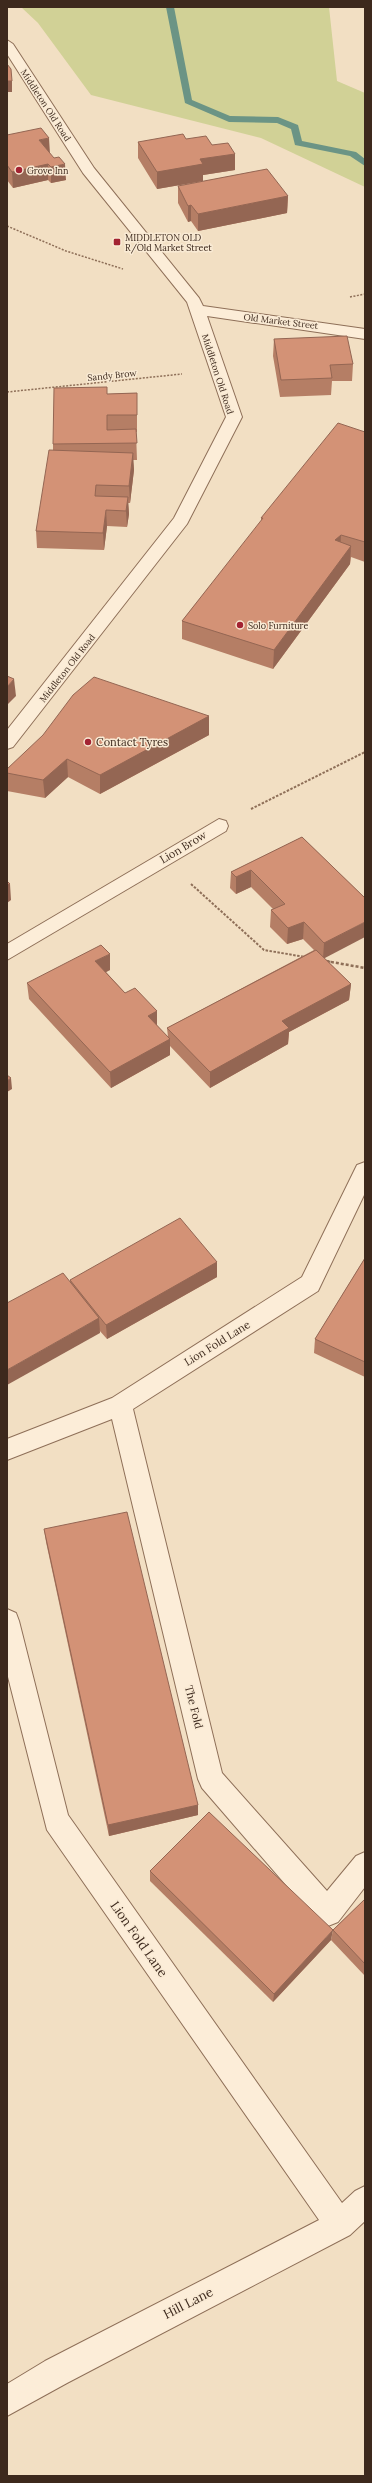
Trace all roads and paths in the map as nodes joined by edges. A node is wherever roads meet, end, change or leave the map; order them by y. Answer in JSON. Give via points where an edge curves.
{"nodes":[{"id":1,"x":7,"y":44,"type":"edge"},
{"id":2,"x":7,"y":226,"type":"edge"},
{"id":3,"x":162,"y":260,"type":"junction"},
{"id":4,"x":197,"y":310,"type":"junction"},
{"id":5,"x":365,"y":334,"type":"edge"},
{"id":6,"x":218,"y":371,"type":"junction"},
{"id":7,"x":7,"y":392,"type":"edge"},
{"id":8,"x":7,"y":743,"type":"edge"},
{"id":9,"x":365,"y":752,"type":"edge"},
{"id":10,"x":219,"y":826,"type":"joint"},
{"id":11,"x":212,"y":903,"type":"dead end"},
{"id":12,"x":7,"y":953,"type":"edge"},
{"id":13,"x":310,"y":958,"type":"edge"},
{"id":14,"x":318,"y":960,"type":"edge"},
{"id":15,"x":365,"y":968,"type":"edge"},
{"id":16,"x":365,"y":1171,"type":"edge"},
{"id":17,"x":120,"y":1405,"type":"junction"},
{"id":18,"x":7,"y":1450,"type":"edge"},
{"id":19,"x":7,"y":1621,"type":"edge"},
{"id":20,"x":365,"y":1865,"type":"edge"},
{"id":21,"x":365,"y":2201,"type":"edge"},
{"id":22,"x":340,"y":2224,"type":"junction"},
{"id":23,"x":7,"y":2401,"type":"edge"}],
"edges":[{"from":1,"to":3,"type":"street","name":"Middleton Old Road","via":[[88,170]]},
{"from":2,"to":3,"type":"path","via":[[66,251],[123,269]]},
{"from":3,"to":4,"type":"street","name":"Middleton Old Road","via":[[194,301]]},
{"from":4,"to":5,"type":"street","name":"Old Market Street"},
{"from":4,"to":6,"type":"street","name":"Middleton Old Road"},
{"from":6,"to":7,"type":"path","name":"Sandy Brow"},
{"from":6,"to":8,"type":"street","name":"Middleton Old Road","via":[[234,417],[181,520]]},
{"from":9,"to":10,"type":"path","name":"Lion Brow"},
{"from":10,"to":12,"type":"street","name":"Lion Brow"},
{"from":11,"to":13,"type":"path","via":[[264,950]]},
{"from":14,"to":15,"type":"path"},
{"from":16,"to":17,"type":"street","name":"Lion Fold Lane","via":[[310,1284]]},
{"from":17,"to":18,"type":"street","name":"Lion Fold Lane"},
{"from":17,"to":20,"type":"street","name":"The Fold","via":[[211,1779],[328,1912]]},
{"from":19,"to":22,"type":"street","name":"Lion Fold Lane","via":[[56,1820]]},
{"from":21,"to":22,"type":"street","name":"Hill Lane"},
{"from":22,"to":23,"type":"street","name":"Hill Lane","via":[[56,2372]]}]}
